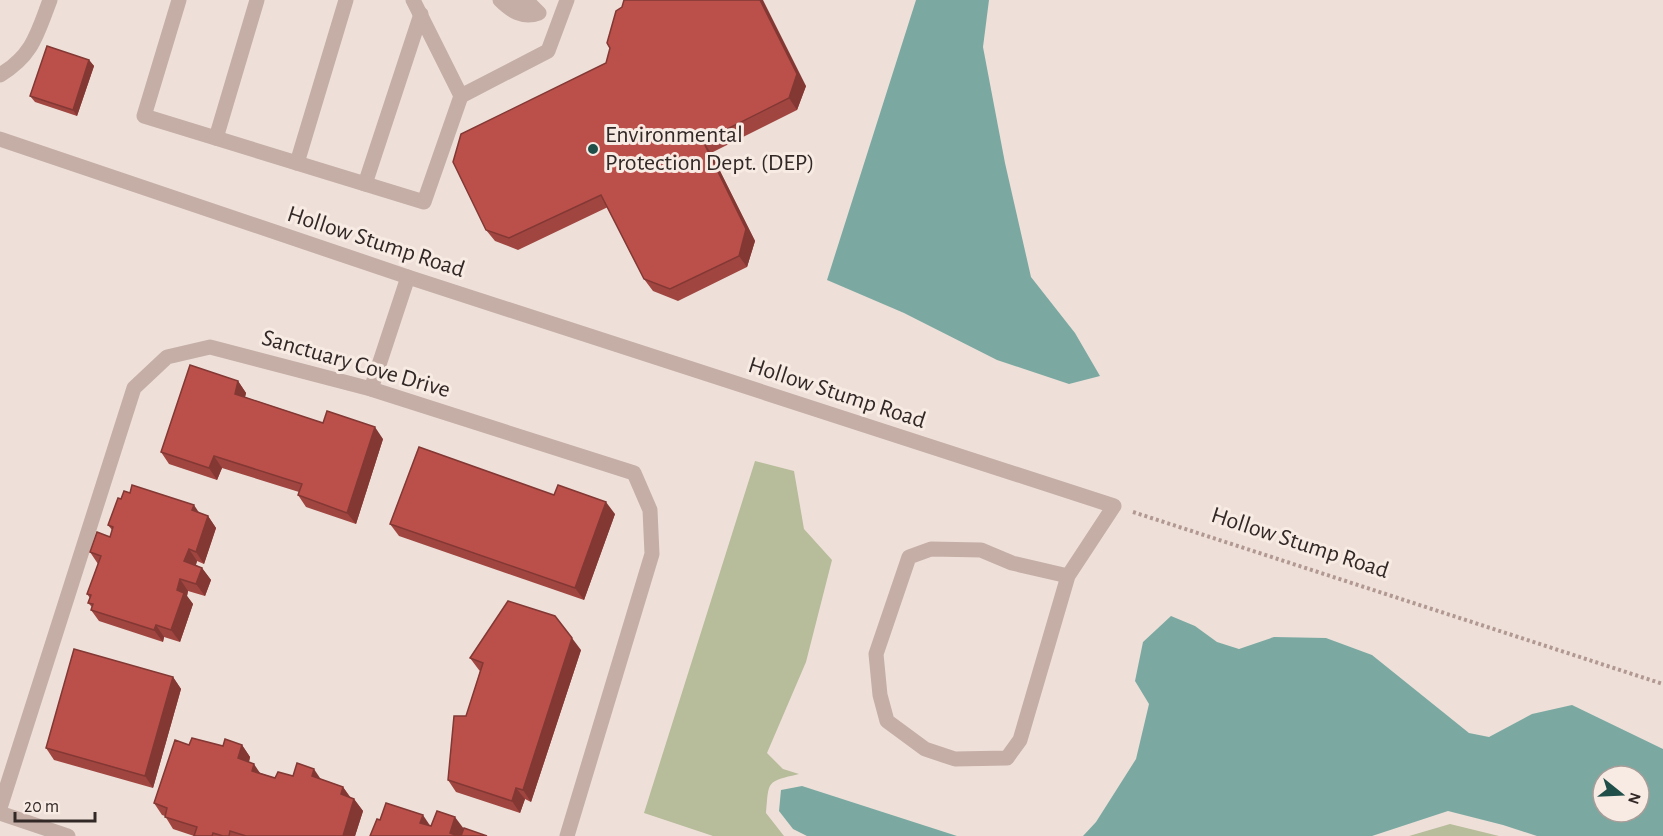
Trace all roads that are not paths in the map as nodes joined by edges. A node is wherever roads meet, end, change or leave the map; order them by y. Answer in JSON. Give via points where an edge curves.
{"nodes":[{"id":1,"x":50,"y":0,"type":"edge"},
{"id":2,"x":179,"y":0,"type":"edge"},
{"id":3,"x":257,"y":0,"type":"edge"},
{"id":4,"x":346,"y":0,"type":"edge"},
{"id":5,"x":413,"y":0,"type":"edge"},
{"id":6,"x":500,"y":0,"type":"edge"},
{"id":7,"x":518,"y":0,"type":"edge"},
{"id":8,"x":567,"y":0,"type":"edge"},
{"id":9,"x":421,"y":14,"type":"junction"},
{"id":10,"x":0,"y":75,"type":"edge"},
{"id":11,"x":461,"y":96,"type":"junction"},
{"id":12,"x":216,"y":138,"type":"junction"},
{"id":13,"x":0,"y":139,"type":"edge"},
{"id":14,"x":297,"y":163,"type":"junction"},
{"id":15,"x":365,"y":184,"type":"junction"},
{"id":16,"x":408,"y":277,"type":"junction"},
{"id":17,"x":372,"y":389,"type":"junction"},
{"id":18,"x":1068,"y":576,"type":"junction"},
{"id":19,"x":0,"y":808,"type":"edge"},
{"id":20,"x":0,"y":813,"type":"edge"},
{"id":21,"x":68,"y":836,"type":"edge"},
{"id":22,"x":567,"y":836,"type":"edge"}],
"edges":[{"from":1,"to":10,"type":"street","via":[[31,47]]},
{"from":2,"to":12,"type":"street","via":[[144,116]]},
{"from":3,"to":12,"type":"street"},
{"from":4,"to":14,"type":"street"},
{"from":5,"to":9,"type":"street"},
{"from":6,"to":7,"type":"street","via":[[511,10],[529,17],[539,13]]},
{"from":8,"to":11,"type":"street","via":[[548,51]]},
{"from":9,"to":11,"type":"street"},
{"from":9,"to":15,"type":"street"},
{"from":11,"to":15,"type":"street","via":[[424,202]]},
{"from":12,"to":14,"type":"street"},
{"from":13,"to":16,"type":"street","name":"Hollow Stump Road"},
{"from":14,"to":15,"type":"street"},
{"from":16,"to":17,"type":"street"},
{"from":16,"to":18,"type":"street","name":"Hollow Stump Road","via":[[1114,506]]},
{"from":17,"to":19,"type":"street","name":"Sanctuary Cove Drive","via":[[210,347],[167,357],[134,388]]},
{"from":17,"to":22,"type":"street","name":"Sanctuary Cove Drive","via":[[634,474],[650,510],[652,554]]},
{"from":18,"to":18,"type":"street","via":[[1020,740],[1007,758],[955,759],[926,749],[887,721],[876,654],[909,557],[931,549],[981,550]]},
{"from":20,"to":21,"type":"street"}]}
